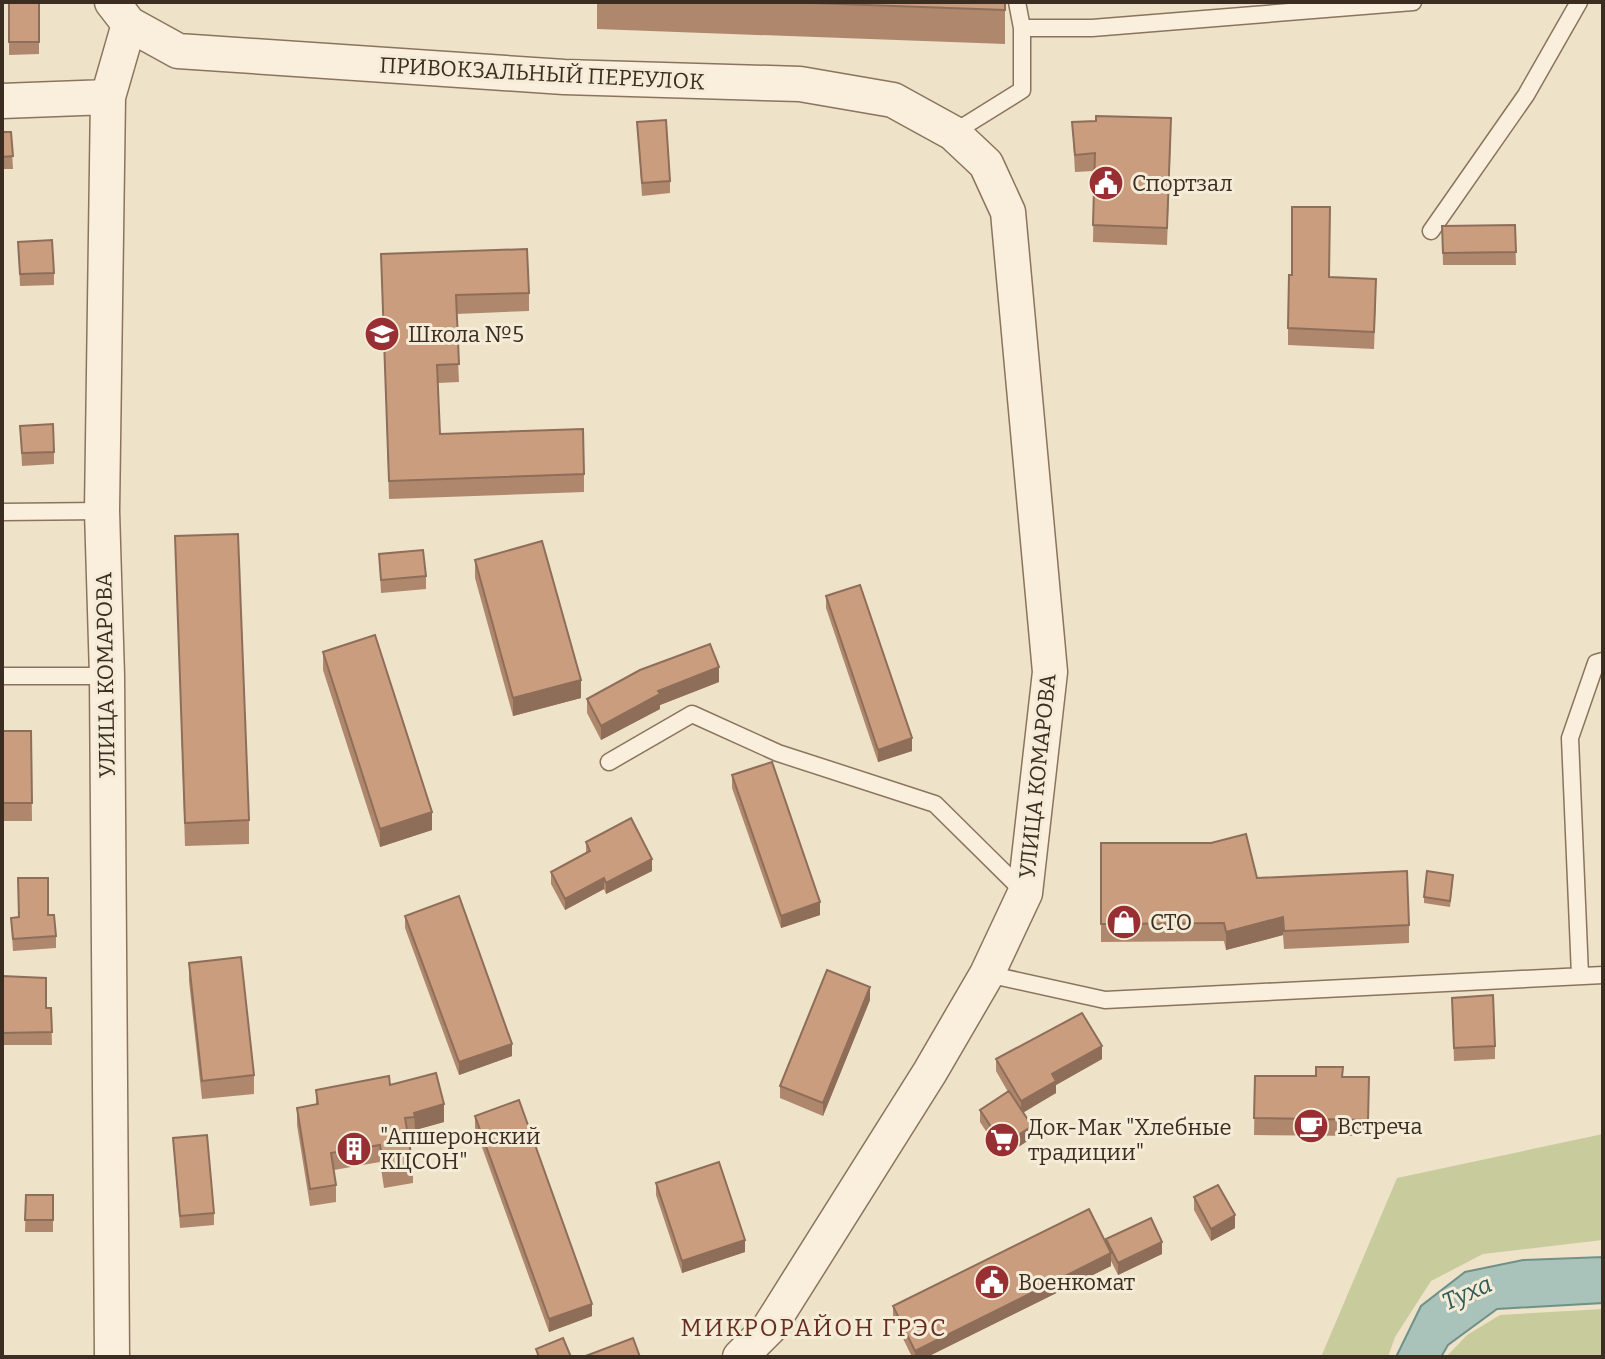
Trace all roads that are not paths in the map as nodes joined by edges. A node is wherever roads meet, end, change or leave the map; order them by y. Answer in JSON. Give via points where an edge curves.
{"nodes":[{"id":1,"x":1017,"y":2,"type":"edge"},
{"id":2,"x":1413,"y":2,"type":"edge"},
{"id":3,"x":1579,"y":2,"type":"edge"},
{"id":4,"x":121,"y":13,"type":"edge"},
{"id":5,"x":1022,"y":28,"type":"junction"},
{"id":6,"x":108,"y":97,"type":"junction"},
{"id":7,"x":2,"y":101,"type":"edge"},
{"id":8,"x":953,"y":133,"type":"junction"},
{"id":9,"x":1431,"y":231,"type":"dead end"},
{"id":10,"x":102,"y":511,"type":"junction"},
{"id":11,"x":2,"y":512,"type":"edge"},
{"id":12,"x":1603,"y":661,"type":"edge"},
{"id":13,"x":2,"y":676,"type":"edge"},
{"id":14,"x":107,"y":676,"type":"junction"},
{"id":15,"x":609,"y":762,"type":"dead end"},
{"id":16,"x":1025,"y":893,"type":"junction"},
{"id":17,"x":987,"y":974,"type":"junction"},
{"id":18,"x":1580,"y":975,"type":"junction"},
{"id":19,"x":1603,"y":975,"type":"edge"},
{"id":20,"x":112,"y":1357,"type":"edge"},
{"id":21,"x":740,"y":1357,"type":"edge"}],
"edges":[{"from":1,"to":5,"type":"lane"},
{"from":2,"to":5,"type":"lane","via":[[1092,28]]},
{"from":3,"to":9,"type":"lane","via":[[1526,95]]},
{"from":4,"to":6,"type":"street","name":"УЛИЦА КОМАРОВА"},
{"from":4,"to":8,"type":"street","name":"ПРИВОКЗАЛЬНЫЙ ПЕРЕУЛОК","via":[[178,51],[564,77],[800,84],[893,100]]},
{"from":5,"to":8,"type":"lane","via":[[1022,90]]},
{"from":6,"to":7,"type":"street"},
{"from":6,"to":10,"type":"street","name":"УЛИЦА КОМАРОВА"},
{"from":8,"to":16,"type":"street","name":"УЛИЦА КОМАРОВА","via":[[986,164],[1008,212],[1050,672]]},
{"from":10,"to":11,"type":"lane"},
{"from":10,"to":14,"type":"street","name":"УЛИЦА КОМАРОВА"},
{"from":12,"to":18,"type":"lane","via":[[1596,663],[1570,738]]},
{"from":13,"to":14,"type":"lane"},
{"from":14,"to":20,"type":"street","name":"УЛИЦА КОМАРОВА"},
{"from":15,"to":16,"type":"lane","via":[[692,714],[778,753],[935,804]]},
{"from":16,"to":17,"type":"street","name":"УЛИЦА КОМАРОВА"},
{"from":17,"to":18,"type":"lane","via":[[1105,1000]]},
{"from":17,"to":21,"type":"street","name":"УЛИЦА КОМАРОВА","via":[[769,1328]]},
{"from":18,"to":19,"type":"lane"}]}
